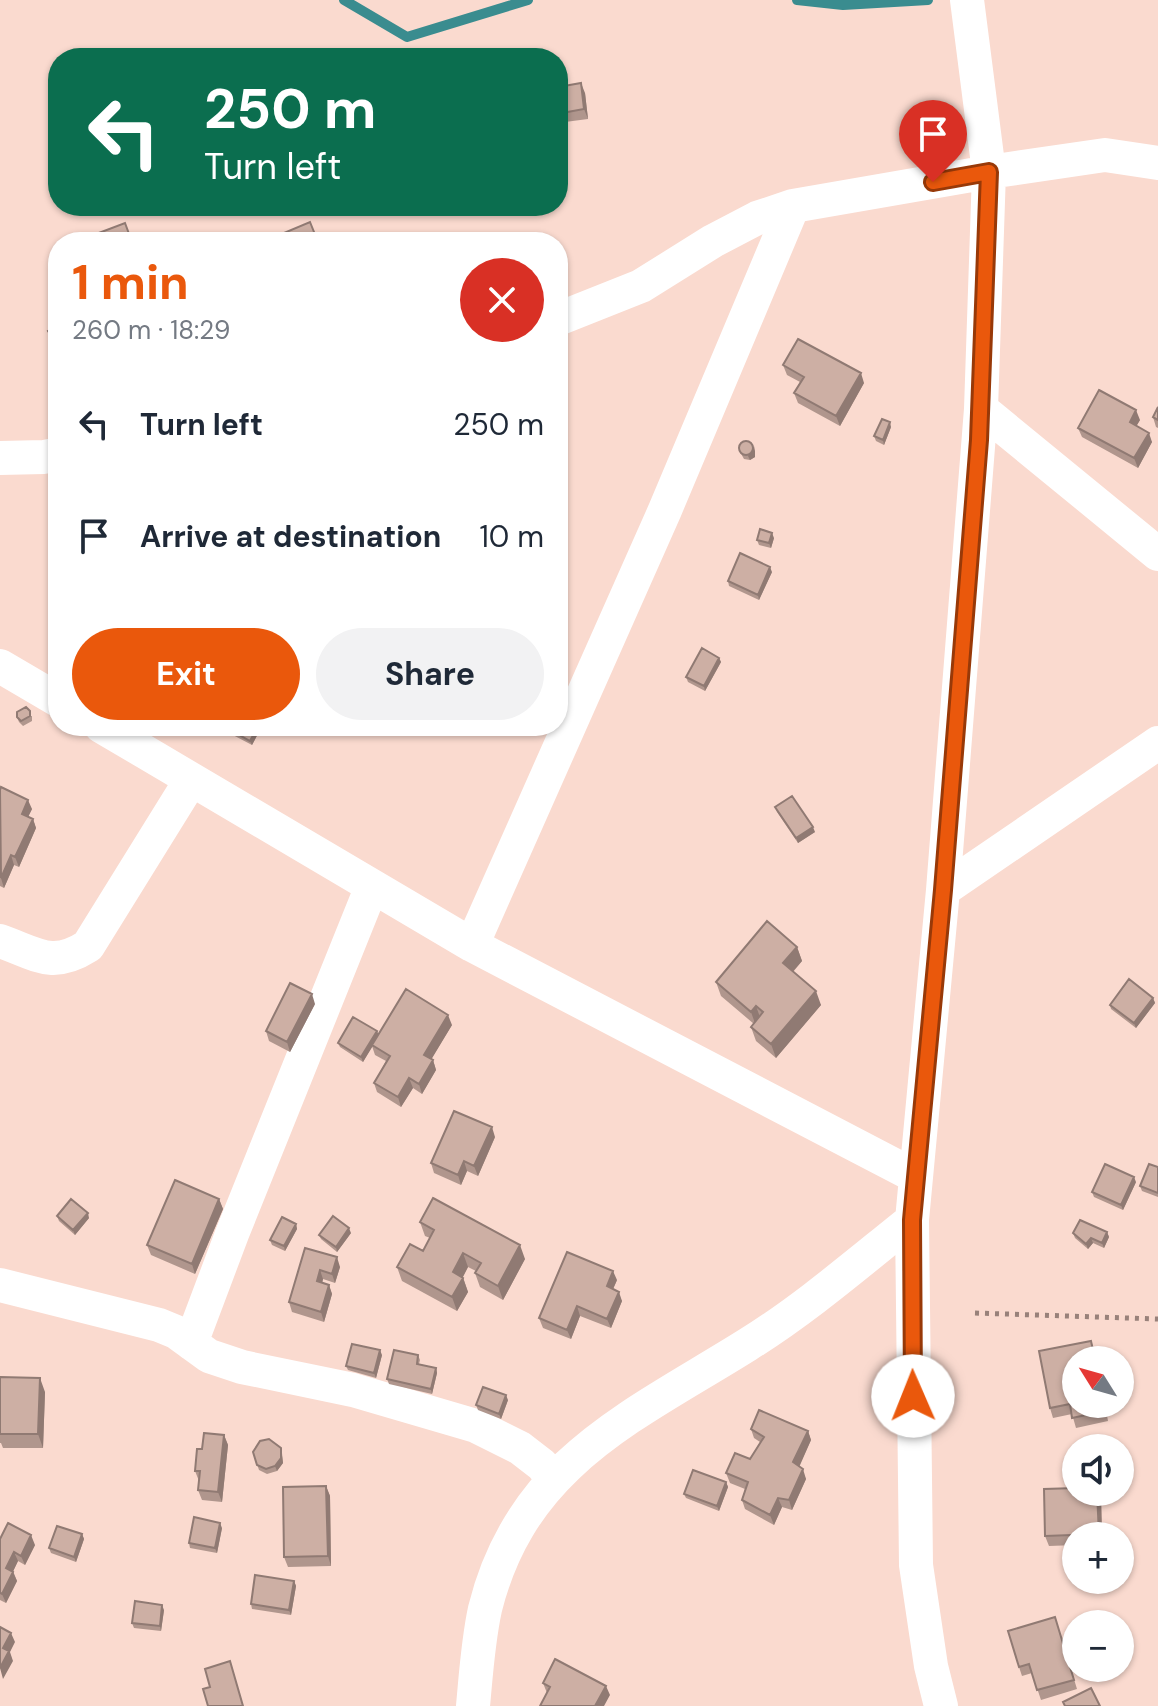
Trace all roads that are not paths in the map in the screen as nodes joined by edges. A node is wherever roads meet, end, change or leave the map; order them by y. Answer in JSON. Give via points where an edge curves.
{"nodes":[{"id":1,"x":967,"y":0,"type":"edge"},
{"id":2,"x":1158,"y":163,"type":"edge"},
{"id":3,"x":989,"y":172,"type":"junction"},
{"id":4,"x":793,"y":206,"type":"junction"},
{"id":5,"x":568,"y":315,"type":"edge"},
{"id":6,"x":981,"y":409,"type":"junction"},
{"id":7,"x":48,"y":456,"type":"edge"},
{"id":8,"x":0,"y":458,"type":"edge"},
{"id":9,"x":1158,"y":554,"type":"edge"},
{"id":10,"x":0,"y":666,"type":"edge"},
{"id":11,"x":48,"y":694,"type":"edge"},
{"id":12,"x":568,"y":729,"type":"edge"},
{"id":13,"x":118,"y":736,"type":"edge"},
{"id":14,"x":565,"y":736,"type":"edge"},
{"id":15,"x":1158,"y":743,"type":"edge"},
{"id":16,"x":191,"y":780,"type":"junction"},
{"id":17,"x":372,"y":886,"type":"junction"},
{"id":18,"x":943,"y":890,"type":"junction"},
{"id":19,"x":0,"y":941,"type":"edge"},
{"id":20,"x":472,"y":945,"type":"junction"},
{"id":21,"x":915,"y":1176,"type":"junction"},
{"id":22,"x":912,"y":1220,"type":"junction"},
{"id":23,"x":0,"y":1285,"type":"edge"},
{"id":24,"x":191,"y":1343,"type":"junction"},
{"id":25,"x":553,"y":1479,"type":"junction"},
{"id":26,"x":473,"y":1706,"type":"edge"},
{"id":27,"x":941,"y":1706,"type":"edge"}],
"edges":[{"from":1,"to":3,"type":"street"},
{"from":2,"to":3,"type":"street","via":[[1105,155]]},
{"from":3,"to":4,"type":"street"},
{"from":3,"to":6,"type":"street"},
{"from":4,"to":5,"type":"street","via":[[713,241],[641,286]]},
{"from":4,"to":12,"type":"street"},
{"from":6,"to":9,"type":"street"},
{"from":6,"to":18,"type":"street"},
{"from":7,"to":8,"type":"street"},
{"from":10,"to":11,"type":"street"},
{"from":13,"to":16,"type":"street"},
{"from":14,"to":20,"type":"street"},
{"from":15,"to":18,"type":"street"},
{"from":16,"to":17,"type":"street"},
{"from":16,"to":19,"type":"street","via":[[88,946],[71,957],[52,959]]},
{"from":17,"to":20,"type":"street"},
{"from":17,"to":24,"type":"street"},
{"from":18,"to":21,"type":"street"},
{"from":20,"to":21,"type":"street"},
{"from":21,"to":22,"type":"street"},
{"from":22,"to":25,"type":"street","via":[[792,1315],[632,1414]]},
{"from":22,"to":27,"type":"street","via":[[916,1565]]},
{"from":23,"to":24,"type":"street","via":[[159,1325]]},
{"from":24,"to":25,"type":"street","via":[[209,1356],[242,1367],[353,1390],[476,1426],[520,1448]]},
{"from":25,"to":26,"type":"street","via":[[500,1564],[482,1628]]}]}
